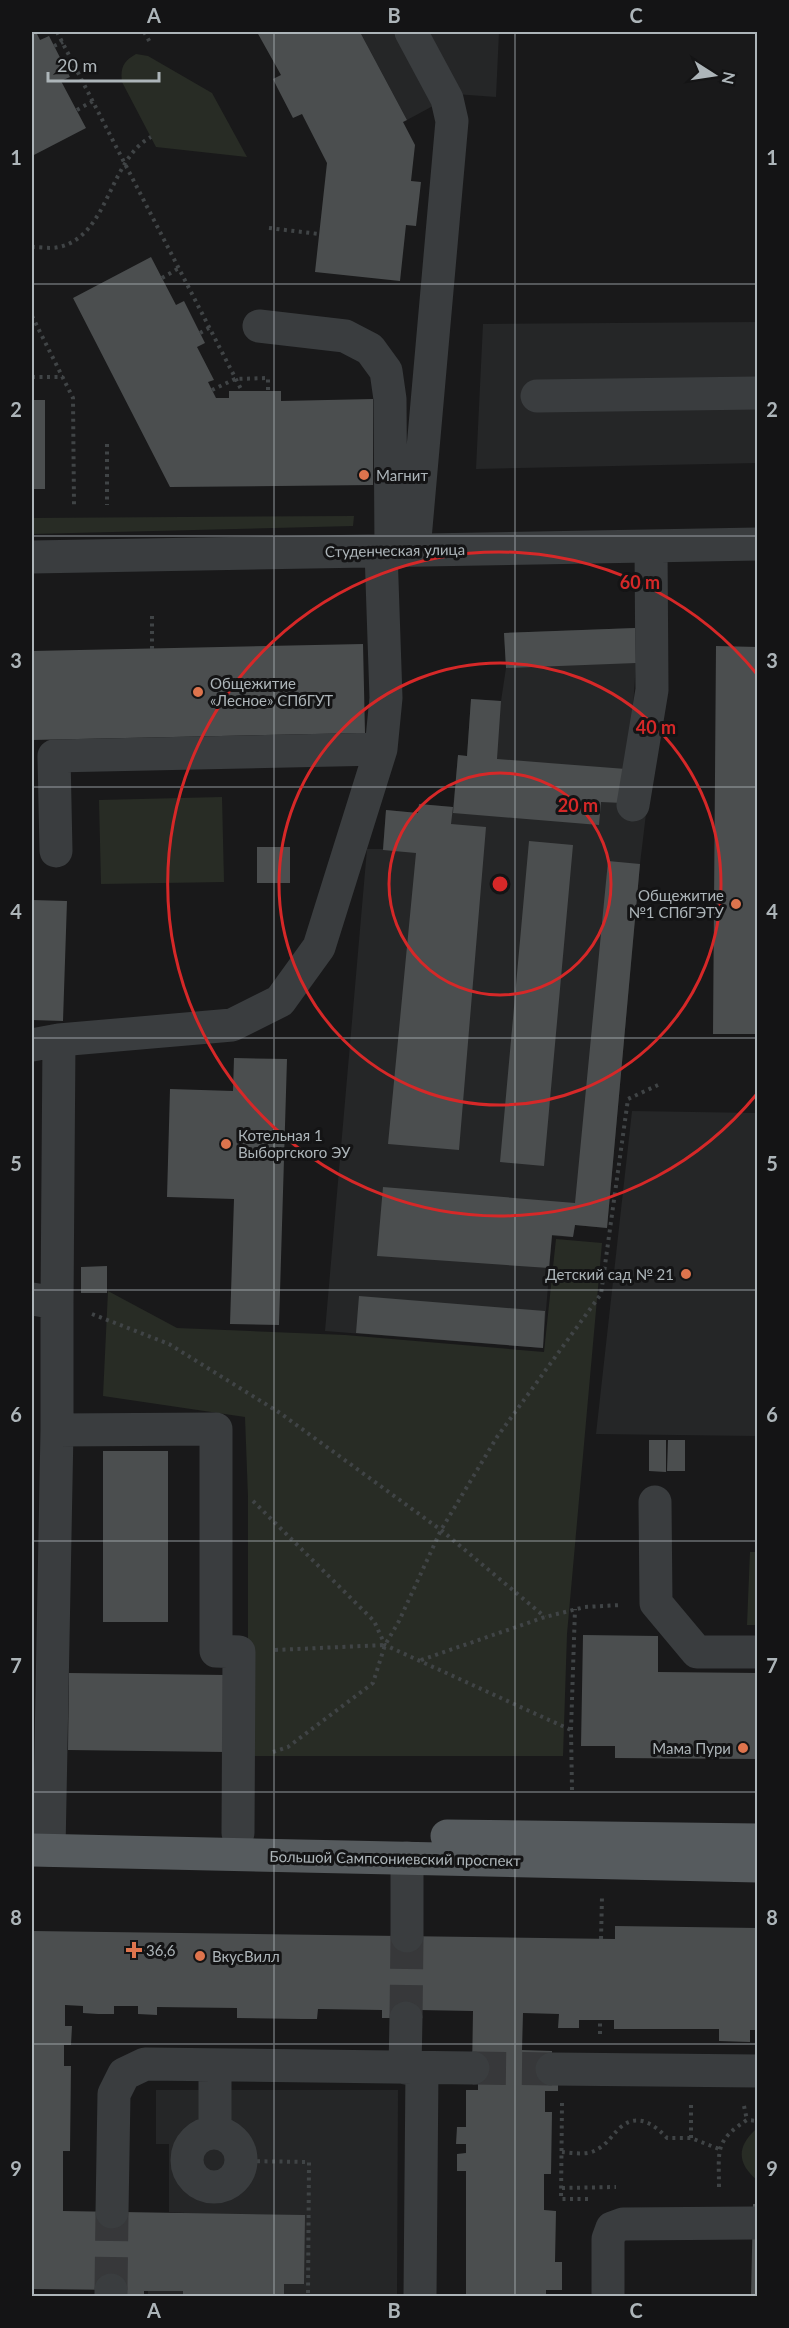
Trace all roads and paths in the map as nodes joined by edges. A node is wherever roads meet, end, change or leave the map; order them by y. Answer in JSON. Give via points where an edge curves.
{"nodes":[{"id":1,"x":57,"y":32,"type":"edge"},
{"id":2,"x":144,"y":32,"type":"edge"},
{"id":3,"x":411,"y":32,"type":"edge"},
{"id":4,"x":63,"y":42,"type":"junction"},
{"id":5,"x":151,"y":44,"type":"dead end"},
{"id":6,"x":54,"y":46,"type":"dead end"},
{"id":7,"x":93,"y":101,"type":"junction"},
{"id":8,"x":77,"y":110,"type":"dead end"},
{"id":9,"x":151,"y":137,"type":"dead end"},
{"id":10,"x":126,"y":164,"type":"junction"},
{"id":11,"x":269,"y":228,"type":"dead end"},
{"id":12,"x":319,"y":234,"type":"dead end"},
{"id":13,"x":32,"y":246,"type":"edge"},
{"id":14,"x":179,"y":268,"type":"junction"},
{"id":15,"x":162,"y":278,"type":"dead end"},
{"id":16,"x":32,"y":316,"type":"edge"},
{"id":17,"x":259,"y":326,"type":"dead end"},
{"id":18,"x":209,"y":327,"type":"junction"},
{"id":19,"x":200,"y":333,"type":"dead end"},
{"id":20,"x":32,"y":377,"type":"edge"},
{"id":21,"x":63,"y":377,"type":"junction"},
{"id":22,"x":236,"y":378,"type":"junction"},
{"id":23,"x":212,"y":390,"type":"dead end"},
{"id":24,"x":242,"y":391,"type":"dead end"},
{"id":25,"x":268,"y":391,"type":"dead end"},
{"id":26,"x":758,"y":393,"type":"edge"},
{"id":27,"x":537,"y":396,"type":"dead end"},
{"id":28,"x":107,"y":444,"type":"dead end"},
{"id":29,"x":74,"y":505,"type":"dead end"},
{"id":30,"x":107,"y":505,"type":"dead end"},
{"id":31,"x":758,"y":544,"type":"edge"},
{"id":32,"x":651,"y":546,"type":"junction"},
{"id":33,"x":395,"y":550,"type":"junction"},
{"id":34,"x":32,"y":556,"type":"edge"},
{"id":35,"x":152,"y":613,"type":"dead end"},
{"id":36,"x":152,"y":649,"type":"dead end"},
{"id":37,"x":381,"y":749,"type":"junction"},
{"id":38,"x":633,"y":805,"type":"dead end"},
{"id":39,"x":56,"y":851,"type":"dead end"},
{"id":40,"x":45,"y":1042,"type":"edge"},
{"id":41,"x":658,"y":1085,"type":"dead end"},
{"id":42,"x":44,"y":1301,"type":"edge"},
{"id":43,"x":57,"y":1430,"type":"junction"},
{"id":44,"x":217,"y":1465,"type":"junction"},
{"id":45,"x":655,"y":1502,"type":"dead end"},
{"id":46,"x":441,"y":1530,"type":"junction"},
{"id":47,"x":585,"y":1607,"type":"dead end"},
{"id":48,"x":575,"y":1609,"type":"junction"},
{"id":49,"x":545,"y":1617,"type":"junction"},
{"id":50,"x":385,"y":1646,"type":"junction"},
{"id":51,"x":239,"y":1652,"type":"junction"},
{"id":52,"x":758,"y":1652,"type":"edge"},
{"id":53,"x":421,"y":1660,"type":"junction"},
{"id":54,"x":571,"y":1730,"type":"junction"},
{"id":55,"x":239,"y":1766,"type":"junction"},
{"id":56,"x":573,"y":1790,"type":"dead end"},
{"id":57,"x":238,"y":1833,"type":"junction"},
{"id":58,"x":40,"y":1840,"type":"edge"},
{"id":59,"x":758,"y":1840,"type":"edge"},
{"id":60,"x":407,"y":1858,"type":"junction"},
{"id":61,"x":758,"y":1866,"type":"edge"},
{"id":62,"x":602,"y":1897,"type":"dead end"},
{"id":63,"x":407,"y":1936,"type":"tunnel mouth"},
{"id":64,"x":601,"y":1939,"type":"dead end"},
{"id":65,"x":406,"y":2018,"type":"tunnel mouth"},
{"id":66,"x":215,"y":2065,"type":"junction"},
{"id":67,"x":414,"y":2068,"type":"junction"},
{"id":68,"x":472,"y":2068,"type":"tunnel mouth"},
{"id":69,"x":557,"y":2069,"type":"joint"},
{"id":70,"x":758,"y":2071,"type":"edge"},
{"id":71,"x":758,"y":2121,"type":"edge"},
{"id":72,"x":214,"y":2133,"type":"junction"},
{"id":73,"x":719,"y":2149,"type":"junction"},
{"id":74,"x":562,"y":2152,"type":"junction"},
{"id":75,"x":242,"y":2161,"type":"junction"},
{"id":76,"x":719,"y":2187,"type":"dead end"},
{"id":77,"x":596,"y":2199,"type":"dead end"},
{"id":78,"x":112,"y":2212,"type":"tunnel mouth"},
{"id":79,"x":753,"y":2223,"type":"dead end"},
{"id":80,"x":308,"y":2296,"type":"edge"},
{"id":81,"x":420,"y":2296,"type":"edge"},
{"id":82,"x":608,"y":2296,"type":"edge"}],
"edges":[{"from":1,"to":4,"type":"path"},
{"from":2,"to":5,"type":"path"},
{"from":3,"to":33,"type":"street","via":[[447,99],[452,121]]},
{"from":4,"to":6,"type":"path"},
{"from":4,"to":7,"type":"path"},
{"from":7,"to":8,"type":"path"},
{"from":7,"to":10,"type":"path"},
{"from":9,"to":10,"type":"path","via":[[140,143]]},
{"from":10,"to":13,"type":"path","via":[[92,225],[76,241],[58,248]]},
{"from":10,"to":14,"type":"path"},
{"from":11,"to":12,"type":"path"},
{"from":14,"to":15,"type":"path"},
{"from":14,"to":18,"type":"path"},
{"from":16,"to":21,"type":"path"},
{"from":17,"to":33,"type":"street","via":[[345,336],[370,349],[386,371]]},
{"from":18,"to":19,"type":"path"},
{"from":18,"to":22,"type":"path"},
{"from":20,"to":21,"type":"path"},
{"from":21,"to":29,"type":"path","via":[[73,398]]},
{"from":22,"to":23,"type":"path"},
{"from":22,"to":24,"type":"path"},
{"from":22,"to":25,"type":"path","via":[[268,378]]},
{"from":26,"to":27,"type":"street"},
{"from":28,"to":30,"type":"path"},
{"from":31,"to":32,"type":"street","name":"Студенческая улица"},
{"from":32,"to":33,"type":"street","name":"Студенческая улица"},
{"from":32,"to":38,"type":"street","via":[[651,690]]},
{"from":33,"to":34,"type":"street","name":"Студенческая улица"},
{"from":33,"to":37,"type":"street"},
{"from":35,"to":36,"type":"path"},
{"from":37,"to":39,"type":"street","via":[[54,756]]},
{"from":37,"to":40,"type":"street","via":[[319,947],[280,1002],[232,1025]]},
{"from":40,"to":42,"type":"street"},
{"from":41,"to":46,"type":"path","via":[[628,1099],[601,1294],[497,1437]]},
{"from":42,"to":43,"type":"street"},
{"from":42,"to":46,"type":"path","via":[[106,1318],[169,1344],[280,1413]]},
{"from":43,"to":44,"type":"street","via":[[216,1429]]},
{"from":43,"to":58,"type":"street"},
{"from":44,"to":50,"type":"path","via":[[374,1621]]},
{"from":44,"to":51,"type":"street","via":[[216,1651]]},
{"from":45,"to":52,"type":"street","via":[[656,1603],[697,1652]]},
{"from":46,"to":49,"type":"path"},
{"from":46,"to":50,"type":"path"},
{"from":47,"to":48,"type":"path"},
{"from":48,"to":49,"type":"path"},
{"from":48,"to":54,"type":"path"},
{"from":49,"to":53,"type":"path"},
{"from":50,"to":51,"type":"path"},
{"from":50,"to":53,"type":"path"},
{"from":50,"to":55,"type":"path","via":[[373,1683],[288,1747]]},
{"from":51,"to":55,"type":"street"},
{"from":53,"to":54,"type":"path"},
{"from":54,"to":56,"type":"path"},
{"from":55,"to":57,"type":"street"},
{"from":57,"to":58,"type":"main road","name":"Большой Сампсониевский проспект"},
{"from":57,"to":59,"type":"main road","name":"Большой Сампсониевский проспект"},
{"from":58,"to":60,"type":"main road","name":"Большой Сампсониевский проспект"},
{"from":60,"to":61,"type":"main road","name":"Большой Сампсониевский проспект"},
{"from":60,"to":63,"type":"street"},
{"from":62,"to":64,"type":"path"},
{"from":65,"to":67,"type":"street"},
{"from":66,"to":67,"type":"street"},
{"from":66,"to":72,"type":"street"},
{"from":66,"to":78,"type":"street","via":[[145,2064],[124,2074],[114,2094]]},
{"from":67,"to":68,"type":"street"},
{"from":67,"to":81,"type":"street"},
{"from":69,"to":70,"type":"street"},
{"from":69,"to":74,"type":"path"},
{"from":71,"to":73,"type":"path","via":[[747,2120],[730,2130]]},
{"from":72,"to":75,"type":"street","via":[[234,2141]]},
{"from":72,"to":75,"type":"street","via":[[204,2134],[188,2149],[189,2174],[200,2184],[213,2188],[227,2185],[238,2175]]},
{"from":73,"to":74,"type":"path","via":[[691,2138],[667,2138],[654,2124],[640,2120],[623,2125],[608,2143],[592,2153]]},
{"from":73,"to":76,"type":"path"},
{"from":74,"to":77,"type":"path","via":[[561,2199]]},
{"from":75,"to":80,"type":"path","via":[[309,2162]]},
{"from":79,"to":82,"type":"street","via":[[623,2224],[612,2228],[608,2239]]}]}
